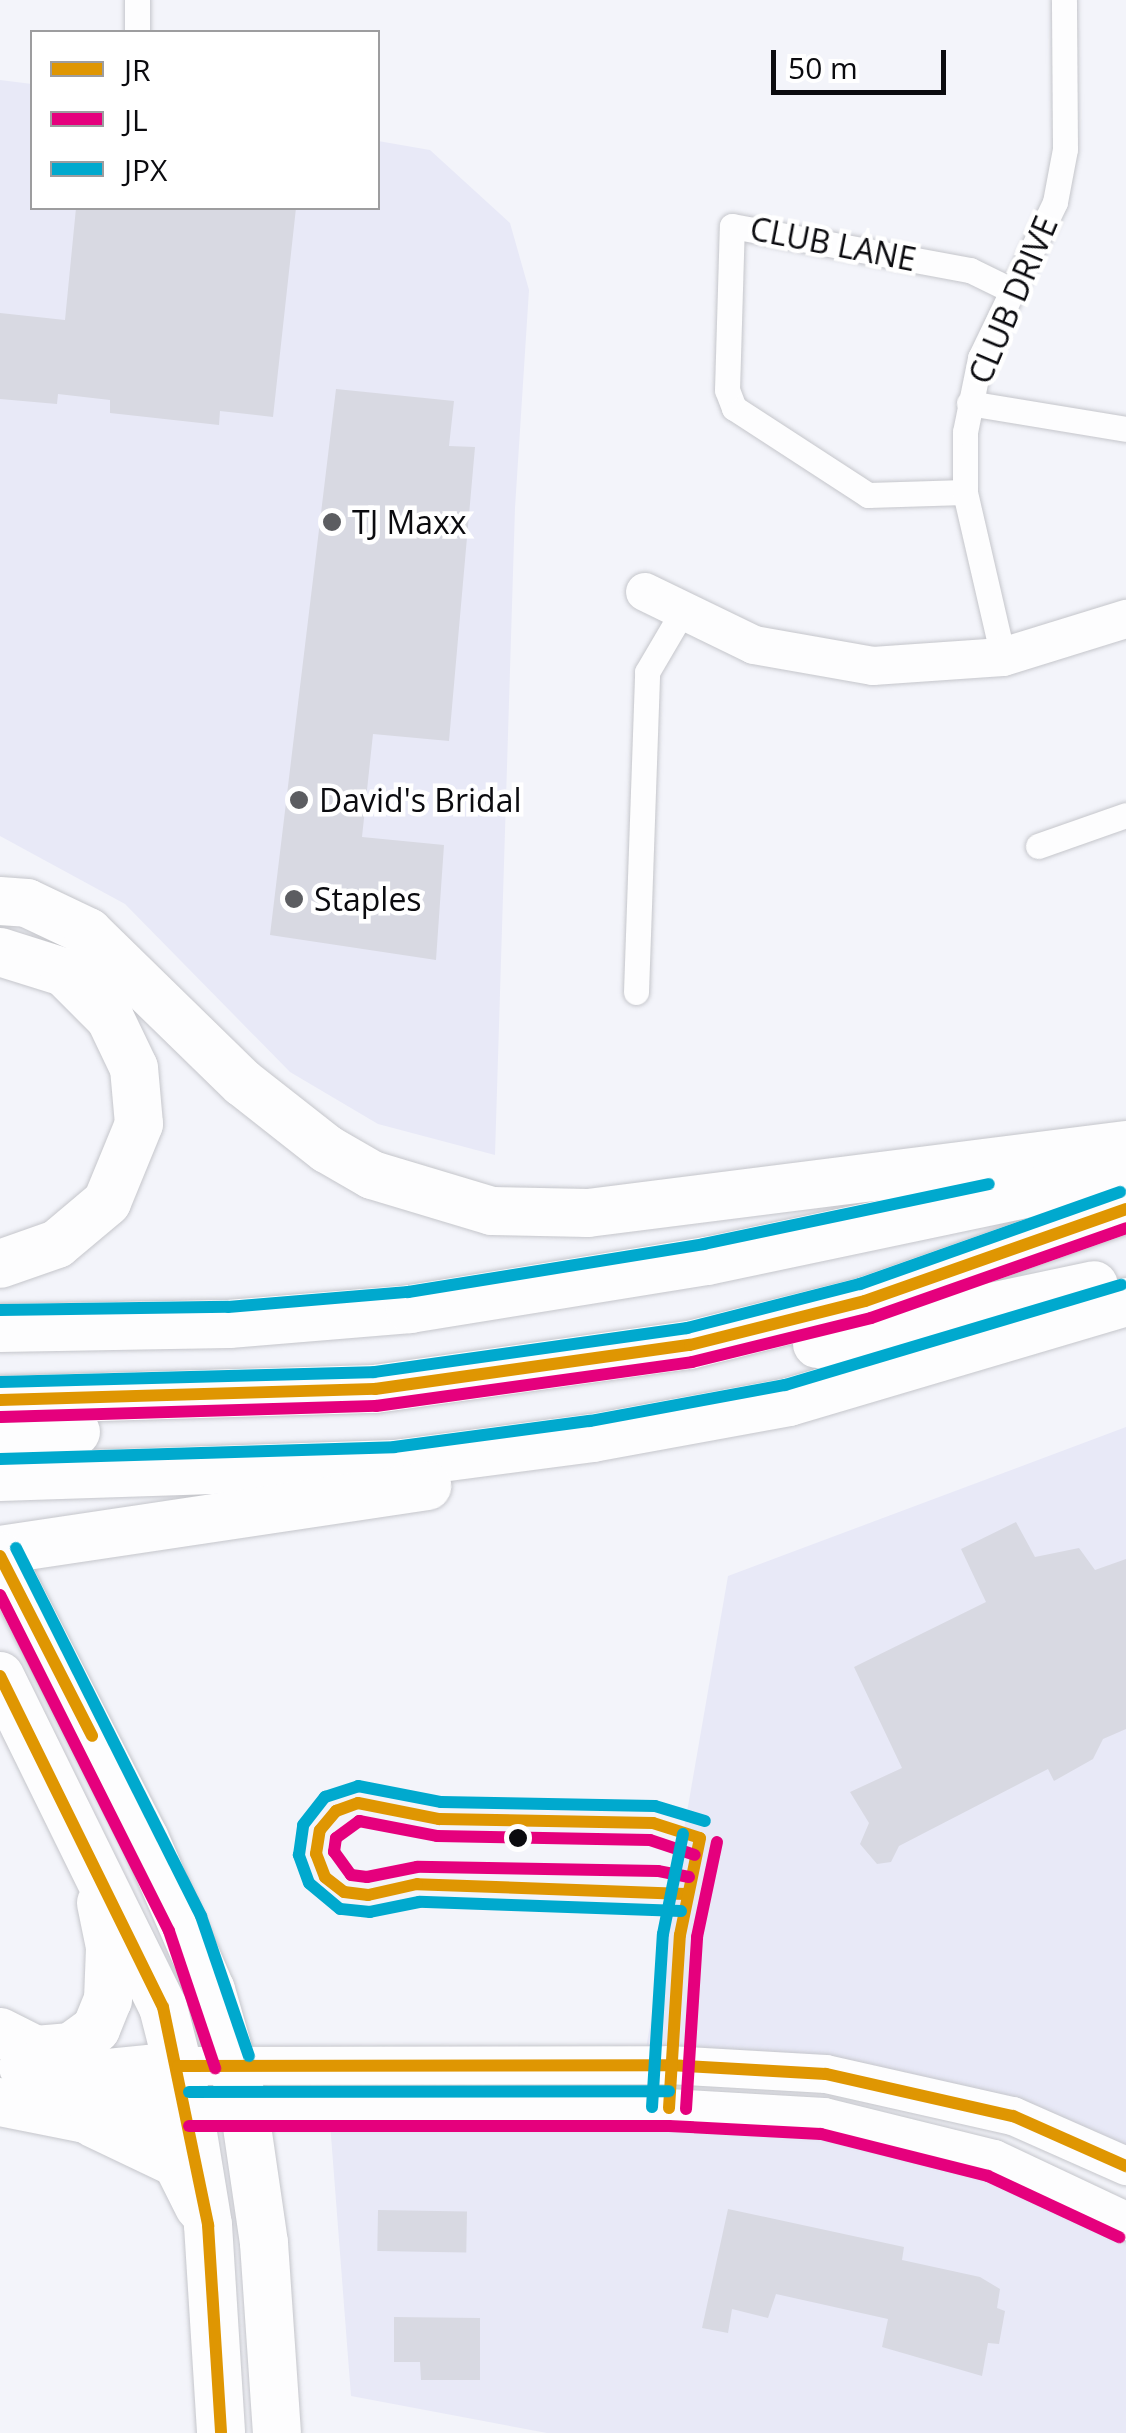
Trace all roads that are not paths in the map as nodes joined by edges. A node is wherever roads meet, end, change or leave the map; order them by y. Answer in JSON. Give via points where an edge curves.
{"nodes":[{"id":1,"x":138,"y":0,"type":"edge"},
{"id":2,"x":1064,"y":0,"type":"edge"},
{"id":3,"x":137,"y":30,"type":"edge"},
{"id":4,"x":1011,"y":290,"type":"junction"},
{"id":5,"x":970,"y":403,"type":"junction"},
{"id":6,"x":1126,"y":429,"type":"edge"},
{"id":7,"x":965,"y":492,"type":"junction"},
{"id":8,"x":644,"y":592,"type":"dead end"},
{"id":9,"x":680,"y":614,"type":"junction"},
{"id":10,"x":1126,"y":619,"type":"edge"},
{"id":11,"x":1003,"y":657,"type":"junction"},
{"id":12,"x":1126,"y":815,"type":"edge"},
{"id":13,"x":1038,"y":846,"type":"dead end"},
{"id":14,"x":0,"y":901,"type":"edge"},
{"id":15,"x":0,"y":952,"type":"edge"},
{"id":16,"x":636,"y":992,"type":"dead end"},
{"id":17,"x":1126,"y":1145,"type":"edge"},
{"id":18,"x":1126,"y":1173,"type":"edge"},
{"id":19,"x":1126,"y":1208,"type":"edge"},
{"id":20,"x":0,"y":1264,"type":"edge"},
{"id":21,"x":1126,"y":1276,"type":"edge"},
{"id":22,"x":1126,"y":1302,"type":"edge"},
{"id":23,"x":0,"y":1328,"type":"edge"},
{"id":24,"x":0,"y":1400,"type":"edge"},
{"id":25,"x":167,"y":1414,"type":"junction"},
{"id":26,"x":0,"y":1434,"type":"edge"},
{"id":27,"x":593,"y":1438,"type":"junction"},
{"id":28,"x":0,"y":1477,"type":"edge"},
{"id":29,"x":0,"y":1553,"type":"edge"},
{"id":30,"x":0,"y":1676,"type":"edge"},
{"id":31,"x":88,"y":1846,"type":"junction"},
{"id":32,"x":0,"y":2032,"type":"edge"},
{"id":33,"x":0,"y":2055,"type":"edge"},
{"id":34,"x":238,"y":2084,"type":"junction"},
{"id":35,"x":184,"y":2088,"type":"junction"},
{"id":36,"x":0,"y":2102,"type":"edge"},
{"id":37,"x":85,"y":2119,"type":"junction"},
{"id":38,"x":1126,"y":2166,"type":"edge"},
{"id":39,"x":1126,"y":2221,"type":"edge"},
{"id":40,"x":208,"y":2225,"type":"junction"},
{"id":41,"x":221,"y":2433,"type":"edge"},
{"id":42,"x":278,"y":2433,"type":"edge"}],
"edges":[{"from":1,"to":3,"type":"street"},
{"from":2,"to":4,"type":"street","name":"CLUB DRIVE","via":[[1062,167],[1035,252]]},
{"from":4,"to":5,"type":"street","name":"CLUB DRIVE","via":[[980,358]]},
{"from":4,"to":7,"type":"street","name":"CLUB LANE","via":[[970,270],[732,226],[726,390],[734,408],[868,495]]},
{"from":5,"to":6,"type":"street"},
{"from":5,"to":7,"type":"street","name":"CLUB DRIVE"},
{"from":7,"to":11,"type":"street","name":"CLUB DRIVE"},
{"from":8,"to":9,"type":"street"},
{"from":9,"to":11,"type":"street","via":[[754,645],[813,660],[907,665]]},
{"from":9,"to":16,"type":"street","via":[[647,672]]},
{"from":10,"to":11,"type":"street"},
{"from":12,"to":13,"type":"street"},
{"from":14,"to":17,"type":"highway","via":[[27,903],[88,932],[243,1083],[327,1149],[372,1175],[492,1211],[588,1212]]},
{"from":15,"to":20,"type":"highway","via":[[64,972],[87,991],[122,1041],[139,1096],[132,1153],[107,1202],[57,1244]]},
{"from":18,"to":23,"type":"highway","via":[[707,1261],[410,1309],[229,1324]]},
{"from":19,"to":25,"type":"highway","via":[[865,1302],[690,1345]]},
{"from":21,"to":25,"type":"highway","via":[[527,1398]]},
{"from":22,"to":27,"type":"highway","via":[[789,1402]]},
{"from":24,"to":25,"type":"highway"},
{"from":25,"to":26,"type":"highway"},
{"from":27,"to":28,"type":"highway","via":[[395,1464]]},
{"from":27,"to":29,"type":"highway","via":[[397,1495]]},
{"from":29,"to":34,"type":"highway","via":[[185,1924]]},
{"from":30,"to":31,"type":"highway"},
{"from":31,"to":32,"type":"highway","via":[[110,1947],[108,2000],[96,2029],[71,2046],[36,2050]]},
{"from":31,"to":35,"type":"highway","via":[[163,2007]]},
{"from":33,"to":35,"type":"highway","via":[[28,2070]]},
{"from":34,"to":35,"type":"street"},
{"from":34,"to":38,"type":"street","via":[[669,2065],[826,2074],[1013,2116]]},
{"from":34,"to":39,"type":"street","via":[[824,2116],[994,2159]]},
{"from":34,"to":42,"type":"highway","via":[[264,2243]]},
{"from":35,"to":37,"type":"highway"},
{"from":35,"to":40,"type":"highway"},
{"from":36,"to":37,"type":"highway"},
{"from":37,"to":40,"type":"highway","via":[[177,2164]]},
{"from":40,"to":41,"type":"highway"}]}
